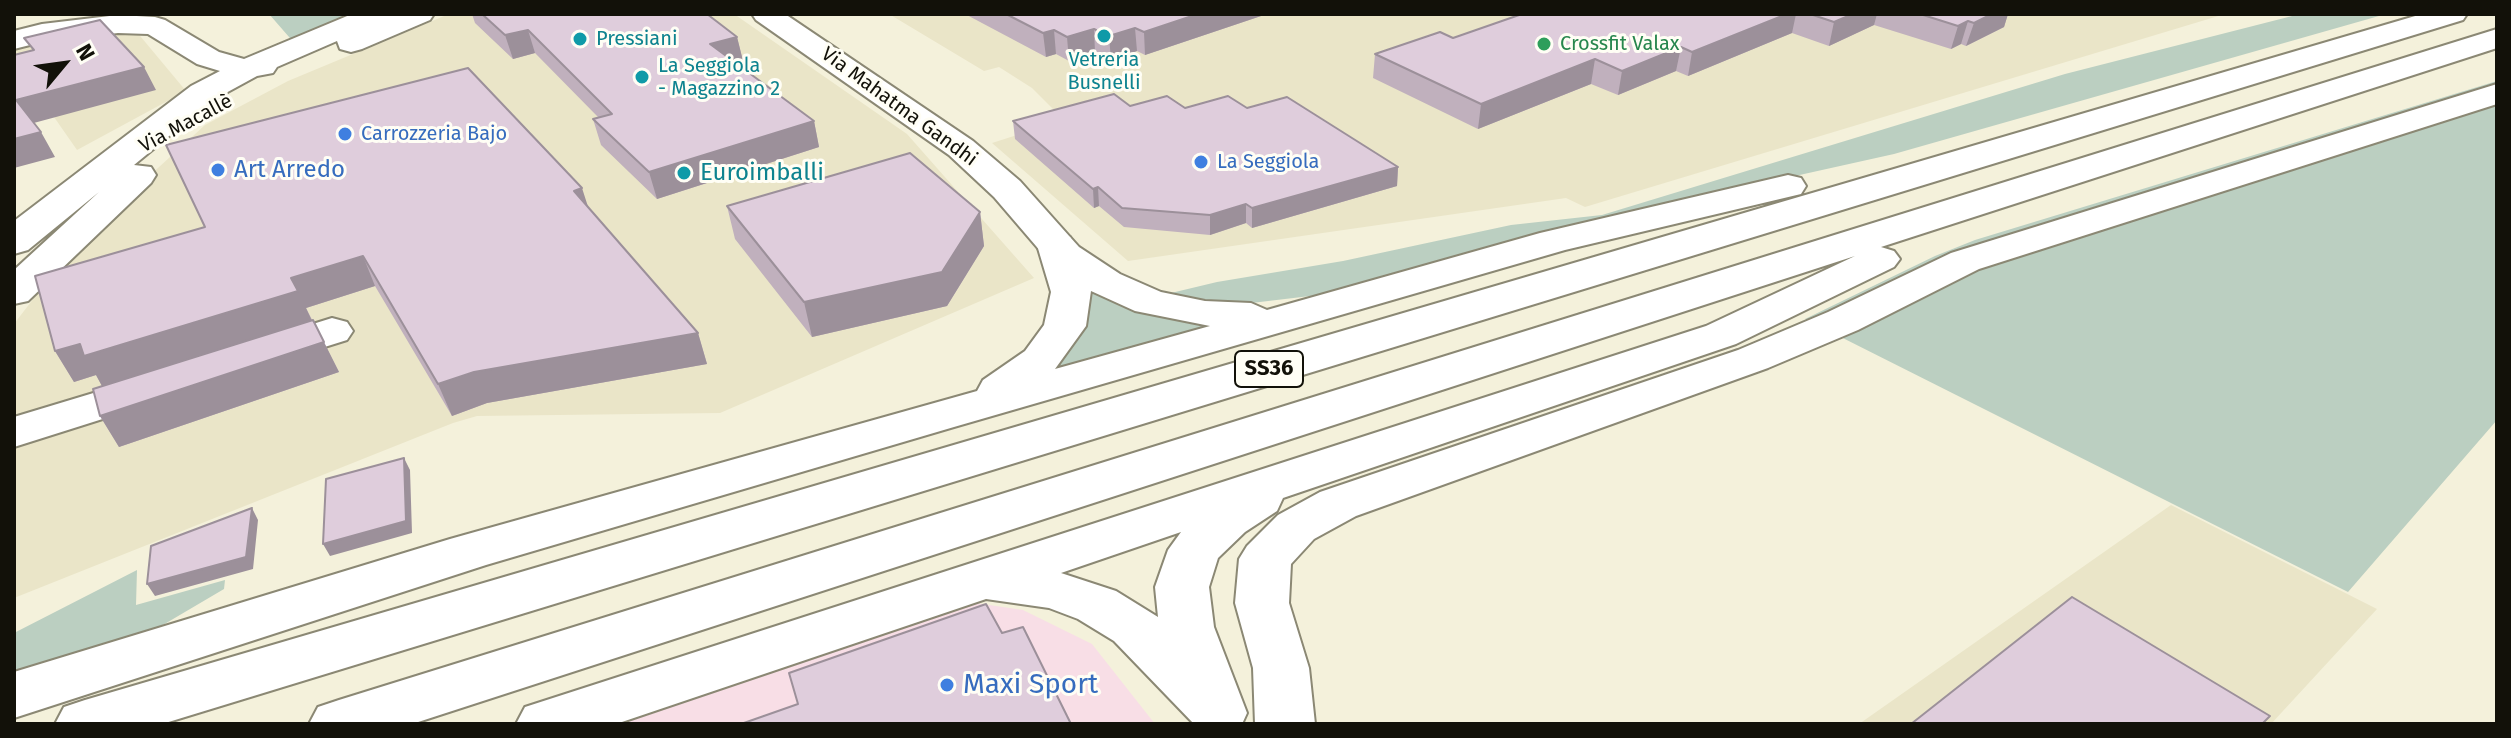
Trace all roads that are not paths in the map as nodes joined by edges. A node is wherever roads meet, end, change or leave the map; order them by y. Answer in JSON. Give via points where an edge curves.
{"nodes":[{"id":1,"x":377,"y":14,"type":"edge"},
{"id":2,"x":406,"y":14,"type":"edge"},
{"id":3,"x":420,"y":14,"type":"edge"},
{"id":4,"x":766,"y":14,"type":"edge"},
{"id":5,"x":2453,"y":14,"type":"edge"},
{"id":6,"x":2497,"y":38,"type":"edge"},
{"id":7,"x":14,"y":40,"type":"edge"},
{"id":8,"x":297,"y":47,"type":"junction"},
{"id":9,"x":208,"y":58,"type":"junction"},
{"id":10,"x":247,"y":69,"type":"junction"},
{"id":11,"x":2497,"y":94,"type":"edge"},
{"id":12,"x":178,"y":122,"type":"junction"},
{"id":13,"x":2039,"y":138,"type":"junction"},
{"id":14,"x":2096,"y":165,"type":"junction"},
{"id":15,"x":14,"y":200,"type":"edge"},
{"id":16,"x":14,"y":242,"type":"edge"},
{"id":17,"x":1073,"y":266,"type":"junction"},
{"id":18,"x":14,"y":292,"type":"edge"},
{"id":19,"x":1321,"y":307,"type":"junction"},
{"id":20,"x":332,"y":331,"type":"dead end"},
{"id":21,"x":938,"y":417,"type":"junction"},
{"id":22,"x":14,"y":432,"type":"edge"},
{"id":23,"x":1296,"y":475,"type":"junction"},
{"id":24,"x":978,"y":580,"type":"junction"},
{"id":25,"x":14,"y":695,"type":"edge"},
{"id":26,"x":1221,"y":719,"type":"edge"},
{"id":27,"x":85,"y":724,"type":"edge"},
{"id":28,"x":339,"y":724,"type":"edge"},
{"id":29,"x":546,"y":724,"type":"edge"},
{"id":30,"x":1285,"y":724,"type":"edge"}],
"edges":[{"from":1,"to":8,"type":"main road","name":"Via Macallè"},
{"from":2,"to":10,"type":"main road","via":[[288,62]]},
{"from":3,"to":12,"type":"main road","name":"Via Macallè"},
{"from":4,"to":17,"type":"main road","name":"Via Mahatma Gandhi","via":[[951,140],[1007,189]]},
{"from":5,"to":13,"type":"main road","number":"SS36"},
{"from":6,"to":14,"type":"main road","number":"SS36"},
{"from":7,"to":9,"type":"main road","via":[[118,24],[155,26]]},
{"from":8,"to":9,"type":"main road"},
{"from":8,"to":10,"type":"main road","name":"Via Macallè"},
{"from":9,"to":10,"type":"main road"},
{"from":10,"to":12,"type":"main road","name":"Via Macallè","via":[[202,93]]},
{"from":11,"to":30,"type":"main road","via":[[1965,261],[1753,359],[1338,504],[1296,527],[1265,559],[1262,603],[1281,668]]},
{"from":12,"to":15,"type":"main road","via":[[65,168]]},
{"from":12,"to":16,"type":"main road","name":"Via Macallè","via":[[127,154]]},
{"from":12,"to":18,"type":"main road","via":[[119,194]]},
{"from":13,"to":19,"type":"main road","via":[[1957,142],[1854,171],[1596,229]]},
{"from":13,"to":27,"type":"main road","number":"SS36"},
{"from":14,"to":23,"type":"main road","via":[[1982,221],[1862,266],[1721,335]]},
{"from":14,"to":28,"type":"main road","number":"SS36"},
{"from":17,"to":19,"type":"main road","name":"Via Mahatma Gandhi","via":[[1126,293],[1180,310],[1236,316]]},
{"from":17,"to":21,"type":"main road","via":[[1070,309],[1053,344],[1020,376]]},
{"from":19,"to":21,"type":"main road"},
{"from":20,"to":22,"type":"main road"},
{"from":21,"to":25,"type":"main road","via":[[468,552]]},
{"from":23,"to":24,"type":"main road"},
{"from":23,"to":26,"type":"main road","via":[[1227,520],[1194,550],[1182,587],[1186,627]]},
{"from":24,"to":26,"type":"main road","via":[[1054,590],[1097,605],[1134,627]]},
{"from":24,"to":29,"type":"main road"}]}
